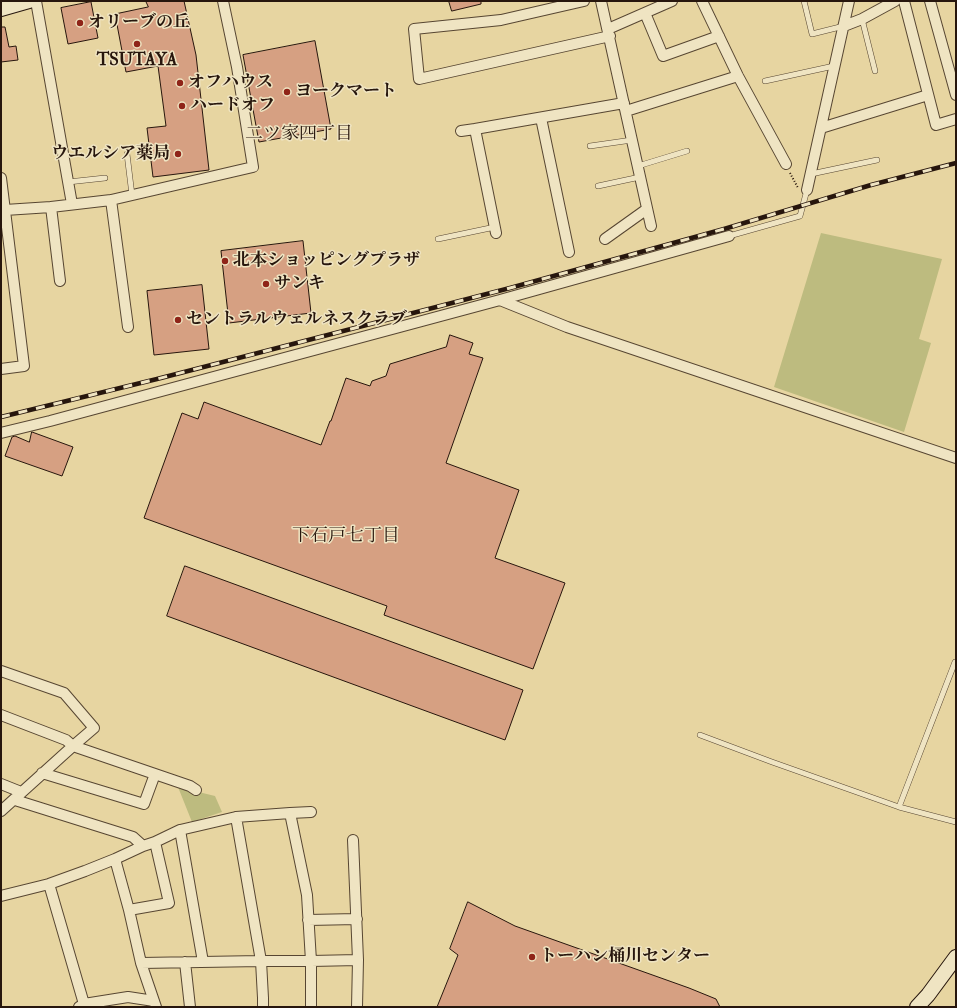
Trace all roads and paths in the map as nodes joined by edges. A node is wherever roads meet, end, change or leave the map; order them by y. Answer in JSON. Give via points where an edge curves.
{"nodes":[{"id":1,"x":29,"y":1,"type":"edge"},
{"id":2,"x":36,"y":1,"type":"edge"},
{"id":3,"x":223,"y":1,"type":"edge"},
{"id":4,"x":584,"y":1,"type":"edge"},
{"id":5,"x":602,"y":1,"type":"edge"},
{"id":6,"x":672,"y":1,"type":"edge"},
{"id":7,"x":702,"y":1,"type":"edge"},
{"id":8,"x":804,"y":1,"type":"edge"},
{"id":9,"x":849,"y":1,"type":"edge"},
{"id":10,"x":895,"y":1,"type":"edge"},
{"id":11,"x":904,"y":1,"type":"edge"},
{"id":12,"x":930,"y":1,"type":"edge"},
{"id":13,"x":1,"y":9,"type":"edge"},
{"id":14,"x":645,"y":13,"type":"junction"},
{"id":15,"x":862,"y":19,"type":"junction"},
{"id":16,"x":844,"y":26,"type":"junction"},
{"id":17,"x":609,"y":33,"type":"junction"},
{"id":18,"x":719,"y":36,"type":"junction"},
{"id":19,"x":835,"y":66,"type":"junction"},
{"id":20,"x":875,"y":71,"type":"dead end"},
{"id":21,"x":738,"y":76,"type":"junction"},
{"id":22,"x":765,"y":81,"type":"dead end"},
{"id":23,"x":928,"y":95,"type":"junction"},
{"id":24,"x":956,"y":95,"type":"edge"},
{"id":25,"x":625,"y":107,"type":"junction"},
{"id":26,"x":541,"y":118,"type":"junction"},
{"id":27,"x":956,"y":119,"type":"edge"},
{"id":28,"x":821,"y":128,"type":"junction"},
{"id":29,"x":475,"y":129,"type":"junction"},
{"id":30,"x":460,"y":131,"type":"dead end"},
{"id":31,"x":632,"y":140,"type":"junction"},
{"id":32,"x":590,"y":146,"type":"dead end"},
{"id":33,"x":687,"y":151,"type":"dead end"},
{"id":34,"x":127,"y":154,"type":"dead end"},
{"id":35,"x":877,"y":160,"type":"dead end"},
{"id":36,"x":786,"y":164,"type":"joint"},
{"id":37,"x":638,"y":166,"type":"junction"},
{"id":38,"x":811,"y":174,"type":"junction"},
{"id":39,"x":640,"y":177,"type":"junction"},
{"id":40,"x":1,"y":178,"type":"edge"},
{"id":41,"x":105,"y":178,"type":"dead end"},
{"id":42,"x":68,"y":182,"type":"junction"},
{"id":43,"x":598,"y":186,"type":"dead end"},
{"id":44,"x":807,"y":190,"type":"junction"},
{"id":45,"x":132,"y":195,"type":"junction"},
{"id":46,"x":111,"y":200,"type":"junction"},
{"id":47,"x":72,"y":204,"type":"junction"},
{"id":48,"x":51,"y":207,"type":"junction"},
{"id":49,"x":647,"y":208,"type":"junction"},
{"id":50,"x":5,"y":210,"type":"junction"},
{"id":51,"x":651,"y":226,"type":"dead end"},
{"id":52,"x":496,"y":230,"type":"joint"},
{"id":53,"x":729,"y":236,"type":"joint"},
{"id":54,"x":438,"y":239,"type":"dead end"},
{"id":55,"x":606,"y":239,"type":"dead end"},
{"id":56,"x":569,"y":252,"type":"dead end"},
{"id":57,"x":6,"y":262,"type":"edge"},
{"id":58,"x":60,"y":281,"type":"dead end"},
{"id":59,"x":500,"y":300,"type":"junction"},
{"id":60,"x":128,"y":327,"type":"dead end"},
{"id":61,"x":1,"y":369,"type":"edge"},
{"id":62,"x":1,"y":433,"type":"edge"},
{"id":63,"x":956,"y":458,"type":"edge"},
{"id":64,"x":955,"y":662,"type":"dead end"},
{"id":65,"x":1,"y":670,"type":"edge"},
{"id":66,"x":1,"y":715,"type":"edge"},
{"id":67,"x":700,"y":735,"type":"dead end"},
{"id":68,"x":73,"y":746,"type":"junction"},
{"id":69,"x":42,"y":773,"type":"junction"},
{"id":70,"x":155,"y":774,"type":"junction"},
{"id":71,"x":1,"y":784,"type":"edge"},
{"id":72,"x":196,"y":790,"type":"dead end"},
{"id":73,"x":18,"y":796,"type":"junction"},
{"id":74,"x":899,"y":807,"type":"junction"},
{"id":75,"x":1,"y":811,"type":"edge"},
{"id":76,"x":310,"y":812,"type":"dead end"},
{"id":77,"x":290,"y":813,"type":"junction"},
{"id":78,"x":236,"y":818,"type":"junction"},
{"id":79,"x":956,"y":822,"type":"edge"},
{"id":80,"x":180,"y":830,"type":"junction"},
{"id":81,"x":353,"y":840,"type":"dead end"},
{"id":82,"x":154,"y":842,"type":"junction"},
{"id":83,"x":143,"y":846,"type":"junction"},
{"id":84,"x":115,"y":859,"type":"junction"},
{"id":85,"x":49,"y":884,"type":"junction"},
{"id":86,"x":1,"y":896,"type":"edge"},
{"id":87,"x":130,"y":910,"type":"junction"},
{"id":88,"x":357,"y":919,"type":"junction"},
{"id":89,"x":308,"y":920,"type":"junction"},
{"id":90,"x":956,"y":957,"type":"edge"},
{"id":91,"x":358,"y":960,"type":"junction"},
{"id":92,"x":261,"y":961,"type":"junction"},
{"id":93,"x":311,"y":961,"type":"junction"},
{"id":94,"x":185,"y":962,"type":"junction"},
{"id":95,"x":203,"y":962,"type":"junction"},
{"id":96,"x":141,"y":963,"type":"junction"},
{"id":97,"x":129,"y":1002,"type":"edge"},
{"id":98,"x":155,"y":1004,"type":"edge"},
{"id":99,"x":88,"y":1005,"type":"edge"},
{"id":100,"x":190,"y":1007,"type":"edge"},
{"id":101,"x":263,"y":1007,"type":"edge"},
{"id":102,"x":311,"y":1007,"type":"edge"},
{"id":103,"x":357,"y":1007,"type":"edge"},
{"id":104,"x":918,"y":1007,"type":"edge"}],
"edges":[{"from":1,"to":13,"type":"street"},
{"from":2,"to":42,"type":"street"},
{"from":3,"to":45,"type":"street","via":[[237,67],[253,167]]},
{"from":4,"to":17,"type":"street","via":[[501,20],[414,29],[419,79]]},
{"from":5,"to":17,"type":"street"},
{"from":6,"to":14,"type":"street"},
{"from":7,"to":18,"type":"street"},
{"from":8,"to":16,"type":"lane","via":[[812,34]]},
{"from":9,"to":16,"type":"street"},
{"from":10,"to":15,"type":"street"},
{"from":11,"to":23,"type":"street"},
{"from":12,"to":24,"type":"street"},
{"from":14,"to":17,"type":"street"},
{"from":14,"to":18,"type":"street","via":[[663,56]]},
{"from":15,"to":16,"type":"street"},
{"from":15,"to":20,"type":"lane"},
{"from":16,"to":19,"type":"street"},
{"from":17,"to":25,"type":"street"},
{"from":18,"to":21,"type":"street"},
{"from":19,"to":22,"type":"lane"},
{"from":19,"to":28,"type":"street"},
{"from":21,"to":25,"type":"street"},
{"from":21,"to":36,"type":"street"},
{"from":23,"to":27,"type":"street","via":[[936,125]]},
{"from":23,"to":28,"type":"street"},
{"from":25,"to":26,"type":"street"},
{"from":25,"to":31,"type":"street"},
{"from":26,"to":29,"type":"street"},
{"from":26,"to":56,"type":"street"},
{"from":28,"to":38,"type":"street"},
{"from":29,"to":30,"type":"street"},
{"from":29,"to":52,"type":"street"},
{"from":31,"to":32,"type":"lane"},
{"from":31,"to":37,"type":"street"},
{"from":33,"to":37,"type":"lane"},
{"from":34,"to":45,"type":"lane"},
{"from":35,"to":38,"type":"lane"},
{"from":36,"to":44,"type":"path","via":[[799,190]]},
{"from":37,"to":39,"type":"street"},
{"from":38,"to":44,"type":"street"},
{"from":39,"to":43,"type":"lane"},
{"from":39,"to":49,"type":"street"},
{"from":40,"to":50,"type":"street"},
{"from":41,"to":42,"type":"lane"},
{"from":42,"to":47,"type":"street"},
{"from":44,"to":53,"type":"lane","via":[[800,216]]},
{"from":45,"to":46,"type":"street"},
{"from":46,"to":47,"type":"street"},
{"from":46,"to":60,"type":"street"},
{"from":47,"to":48,"type":"street"},
{"from":48,"to":50,"type":"street"},
{"from":48,"to":58,"type":"street"},
{"from":49,"to":51,"type":"street"},
{"from":49,"to":55,"type":"street"},
{"from":50,"to":57,"type":"street"},
{"from":52,"to":54,"type":"lane"},
{"from":53,"to":59,"type":"street"},
{"from":57,"to":61,"type":"street","via":[[24,366]]},
{"from":59,"to":62,"type":"street"},
{"from":59,"to":63,"type":"street","via":[[567,328]]},
{"from":64,"to":74,"type":"lane"},
{"from":65,"to":68,"type":"street","via":[[64,693],[94,728]]},
{"from":66,"to":68,"type":"street","via":[[66,740]]},
{"from":67,"to":74,"type":"lane"},
{"from":68,"to":69,"type":"street"},
{"from":68,"to":70,"type":"street"},
{"from":69,"to":70,"type":"street","via":[[144,804]]},
{"from":69,"to":73,"type":"street"},
{"from":70,"to":72,"type":"street"},
{"from":71,"to":73,"type":"street"},
{"from":73,"to":75,"type":"street"},
{"from":73,"to":83,"type":"street","via":[[133,837]]},
{"from":74,"to":79,"type":"lane"},
{"from":76,"to":77,"type":"street"},
{"from":77,"to":78,"type":"street"},
{"from":77,"to":89,"type":"street","via":[[307,895]]},
{"from":78,"to":80,"type":"street"},
{"from":78,"to":92,"type":"street"},
{"from":80,"to":82,"type":"street"},
{"from":80,"to":95,"type":"street"},
{"from":81,"to":88,"type":"street"},
{"from":82,"to":83,"type":"street"},
{"from":82,"to":87,"type":"street","via":[[169,903]]},
{"from":83,"to":84,"type":"street"},
{"from":84,"to":85,"type":"street"},
{"from":84,"to":87,"type":"street"},
{"from":85,"to":86,"type":"street"},
{"from":85,"to":99,"type":"street"},
{"from":87,"to":96,"type":"street"},
{"from":88,"to":89,"type":"street"},
{"from":88,"to":91,"type":"street"},
{"from":89,"to":93,"type":"street"},
{"from":90,"to":104,"type":"street"},
{"from":91,"to":93,"type":"street"},
{"from":91,"to":103,"type":"street"},
{"from":92,"to":93,"type":"street"},
{"from":92,"to":95,"type":"street"},
{"from":92,"to":101,"type":"street"},
{"from":93,"to":102,"type":"street"},
{"from":94,"to":95,"type":"street"},
{"from":94,"to":96,"type":"street"},
{"from":94,"to":100,"type":"street"},
{"from":96,"to":98,"type":"street"},
{"from":97,"to":98,"type":"street"},
{"from":97,"to":99,"type":"street"}]}
